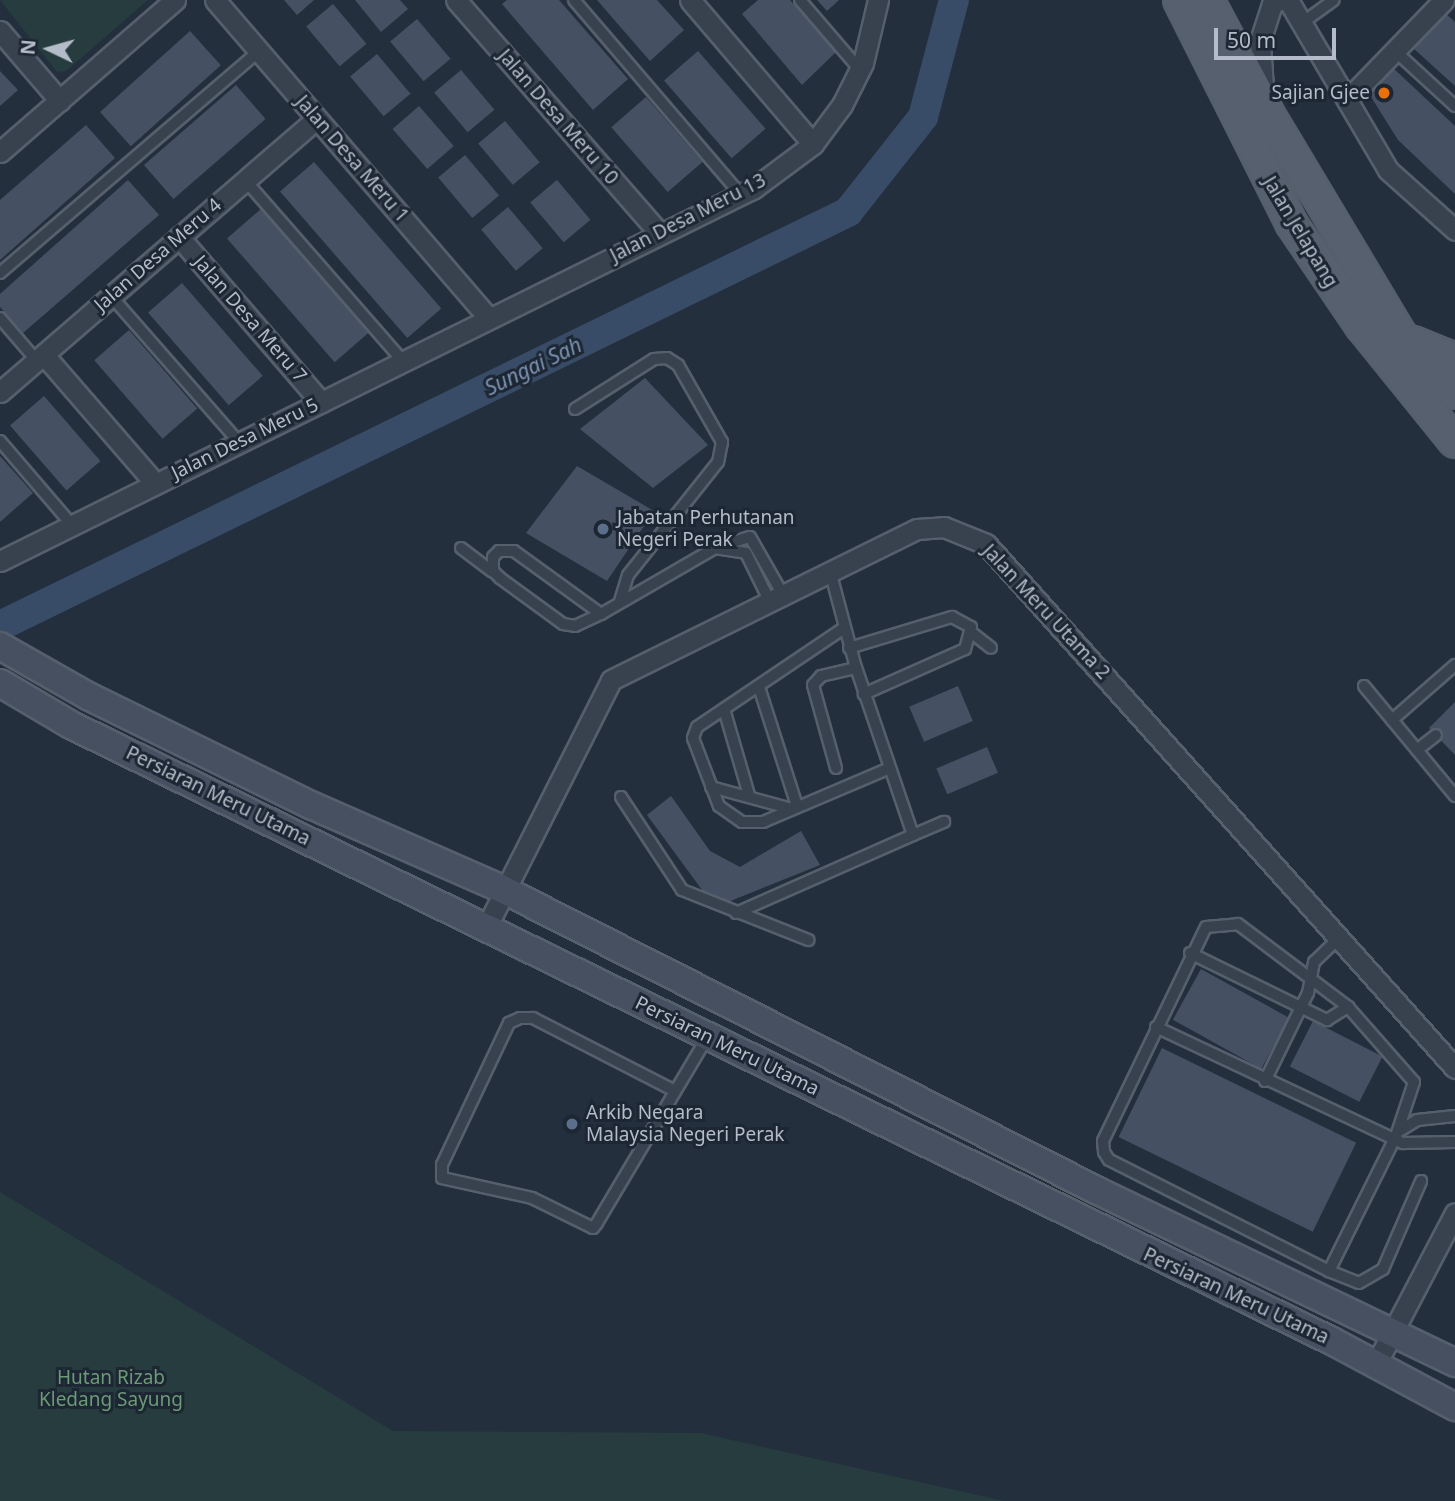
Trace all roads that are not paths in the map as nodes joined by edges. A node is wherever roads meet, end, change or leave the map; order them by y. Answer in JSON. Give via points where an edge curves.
{"nodes":[{"id":1,"x":175,"y":0,"type":"edge"},
{"id":2,"x":215,"y":0,"type":"edge"},
{"id":3,"x":457,"y":0,"type":"edge"},
{"id":4,"x":574,"y":0,"type":"edge"},
{"id":5,"x":690,"y":0,"type":"edge"},
{"id":6,"x":800,"y":0,"type":"edge"},
{"id":7,"x":878,"y":0,"type":"edge"},
{"id":8,"x":1179,"y":0,"type":"edge"},
{"id":9,"x":1208,"y":0,"type":"edge"},
{"id":10,"x":1334,"y":0,"type":"edge"},
{"id":11,"x":1444,"y":0,"type":"edge"},
{"id":12,"x":1275,"y":1,"type":"edge"},
{"id":13,"x":1302,"y":23,"type":"junction"},
{"id":14,"x":0,"y":31,"type":"edge"},
{"id":15,"x":1394,"y":50,"type":"junction"},
{"id":16,"x":259,"y":51,"type":"junction"},
{"id":17,"x":860,"y":70,"type":"junction"},
{"id":18,"x":1347,"y":100,"type":"junction"},
{"id":19,"x":60,"y":101,"type":"junction"},
{"id":20,"x":1455,"y":106,"type":"edge"},
{"id":21,"x":1268,"y":113,"type":"junction"},
{"id":22,"x":316,"y":119,"type":"junction"},
{"id":23,"x":813,"y":144,"type":"junction"},
{"id":24,"x":0,"y":152,"type":"edge"},
{"id":25,"x":245,"y":180,"type":"junction"},
{"id":26,"x":741,"y":195,"type":"junction"},
{"id":27,"x":1455,"y":230,"type":"edge"},
{"id":28,"x":660,"y":234,"type":"junction"},
{"id":29,"x":179,"y":237,"type":"junction"},
{"id":30,"x":0,"y":273,"type":"edge"},
{"id":31,"x":111,"y":296,"type":"junction"},
{"id":32,"x":0,"y":318,"type":"edge"},
{"id":33,"x":489,"y":318,"type":"junction"},
{"id":34,"x":1401,"y":335,"type":"junction"},
{"id":35,"x":40,"y":358,"type":"junction"},
{"id":36,"x":1455,"y":359,"type":"edge"},
{"id":37,"x":403,"y":361,"type":"junction"},
{"id":38,"x":0,"y":392,"type":"edge"},
{"id":39,"x":1455,"y":393,"type":"edge"},
{"id":40,"x":321,"y":402,"type":"junction"},
{"id":41,"x":575,"y":409,"type":"dead end"},
{"id":42,"x":0,"y":441,"type":"edge"},
{"id":43,"x":239,"y":442,"type":"junction"},
{"id":44,"x":1455,"y":442,"type":"edge"},
{"id":45,"x":155,"y":483,"type":"junction"},
{"id":46,"x":72,"y":525,"type":"junction"},
{"id":47,"x":461,"y":548,"type":"dead end"},
{"id":48,"x":715,"y":548,"type":"junction"},
{"id":49,"x":0,"y":561,"type":"edge"},
{"id":50,"x":830,"y":570,"type":"junction"},
{"id":51,"x":493,"y":571,"type":"junction"},
{"id":52,"x":776,"y":596,"type":"junction"},
{"id":53,"x":620,"y":602,"type":"junction"},
{"id":54,"x":601,"y":614,"type":"junction"},
{"id":55,"x":844,"y":628,"type":"junction"},
{"id":56,"x":972,"y":633,"type":"junction"},
{"id":57,"x":849,"y":648,"type":"junction"},
{"id":58,"x":991,"y":649,"type":"dead end"},
{"id":59,"x":6,"y":650,"type":"edge"},
{"id":60,"x":1455,"y":666,"type":"edge"},
{"id":61,"x":856,"y":668,"type":"junction"},
{"id":62,"x":0,"y":683,"type":"edge"},
{"id":63,"x":1364,"y":686,"type":"dead end"},
{"id":64,"x":758,"y":687,"type":"junction"},
{"id":65,"x":864,"y":694,"type":"junction"},
{"id":66,"x":724,"y":709,"type":"junction"},
{"id":67,"x":1392,"y":720,"type":"junction"},
{"id":68,"x":1436,"y":735,"type":"dead end"},
{"id":69,"x":1417,"y":750,"type":"junction"},
{"id":70,"x":836,"y":768,"type":"dead end"},
{"id":71,"x":887,"y":769,"type":"junction"},
{"id":72,"x":711,"y":787,"type":"junction"},
{"id":73,"x":749,"y":795,"type":"junction"},
{"id":74,"x":1455,"y":796,"type":"edge"},
{"id":75,"x":621,"y":797,"type":"dead end"},
{"id":76,"x":313,"y":806,"type":"junction"},
{"id":77,"x":794,"y":807,"type":"junction"},
{"id":78,"x":944,"y":822,"type":"dead end"},
{"id":79,"x":293,"y":833,"type":"junction"},
{"id":80,"x":913,"y":835,"type":"junction"},
{"id":81,"x":502,"y":889,"type":"junction"},
{"id":82,"x":736,"y":913,"type":"junction"},
{"id":83,"x":487,"y":926,"type":"junction"},
{"id":84,"x":1342,"y":936,"type":"junction"},
{"id":85,"x":808,"y":940,"type":"dead end"},
{"id":86,"x":1190,"y":953,"type":"junction"},
{"id":87,"x":1310,"y":979,"type":"junction"},
{"id":88,"x":1302,"y":1007,"type":"junction"},
{"id":89,"x":1348,"y":1007,"type":"junction"},
{"id":90,"x":1156,"y":1027,"type":"junction"},
{"id":91,"x":708,"y":1036,"type":"junction"},
{"id":92,"x":1455,"y":1068,"type":"edge"},
{"id":93,"x":1265,"y":1081,"type":"junction"},
{"id":94,"x":675,"y":1091,"type":"junction"},
{"id":95,"x":1455,"y":1116,"type":"edge"},
{"id":96,"x":1396,"y":1136,"type":"junction"},
{"id":97,"x":1455,"y":1142,"type":"edge"},
{"id":98,"x":1421,"y":1181,"type":"dead end"},
{"id":99,"x":1455,"y":1213,"type":"edge"},
{"id":100,"x":1329,"y":1271,"type":"junction"},
{"id":101,"x":1396,"y":1331,"type":"junction"},
{"id":102,"x":1455,"y":1363,"type":"edge"},
{"id":103,"x":1376,"y":1364,"type":"junction"},
{"id":104,"x":1455,"y":1407,"type":"edge"}],
"edges":[{"from":1,"to":19,"type":"street"},
{"from":2,"to":16,"type":"street","name":"Jalan Desa Meru 1"},
{"from":3,"to":28,"type":"street","name":"Jalan Desa Meru 10"},
{"from":4,"to":26,"type":"lane"},
{"from":5,"to":23,"type":"street"},
{"from":6,"to":17,"type":"lane"},
{"from":7,"to":17,"type":"street","name":"Jalan Desa Meru 13"},
{"from":8,"to":44,"type":"main road","name":"Jalan Jelapang","via":[[1291,223],[1360,326]]},
{"from":9,"to":21,"type":"main road","name":"Jalan Jelapang"},
{"from":10,"to":13,"type":"lane"},
{"from":11,"to":15,"type":"street"},
{"from":12,"to":13,"type":"street"},
{"from":12,"to":21,"type":"street","via":[[1258,57]]},
{"from":13,"to":18,"type":"street"},
{"from":14,"to":19,"type":"street"},
{"from":15,"to":18,"type":"street"},
{"from":15,"to":20,"type":"lane"},
{"from":16,"to":22,"type":"street","name":"Jalan Desa Meru 1"},
{"from":16,"to":30,"type":"lane"},
{"from":17,"to":23,"type":"street","name":"Jalan Desa Meru 13"},
{"from":18,"to":27,"type":"street","via":[[1388,170]]},
{"from":19,"to":24,"type":"street"},
{"from":21,"to":34,"type":"main road","name":"Jalan Jelapang"},
{"from":22,"to":25,"type":"street","name":"Jalan Desa Meru 4"},
{"from":22,"to":33,"type":"street","name":"Jalan Desa Meru 1"},
{"from":23,"to":26,"type":"street","name":"Jalan Desa Meru 13"},
{"from":25,"to":29,"type":"street","name":"Jalan Desa Meru 4"},
{"from":25,"to":37,"type":"lane"},
{"from":26,"to":28,"type":"street","name":"Jalan Desa Meru 13"},
{"from":28,"to":33,"type":"street","name":"Jalan Desa Meru 13"},
{"from":29,"to":31,"type":"street","name":"Jalan Desa Meru 4"},
{"from":29,"to":40,"type":"street","name":"Jalan Desa Meru 7"},
{"from":31,"to":35,"type":"street","name":"Jalan Desa Meru 4"},
{"from":31,"to":43,"type":"lane"},
{"from":32,"to":35,"type":"lane"},
{"from":33,"to":37,"type":"street","name":"Jalan Desa Meru 5"},
{"from":34,"to":36,"type":"main road"},
{"from":34,"to":39,"type":"main road","name":"Jalan Jelapang"},
{"from":35,"to":38,"type":"street","name":"Jalan Desa Meru 4"},
{"from":35,"to":45,"type":"street"},
{"from":37,"to":40,"type":"street","name":"Jalan Desa Meru 5"},
{"from":40,"to":43,"type":"street","name":"Jalan Desa Meru 5"},
{"from":41,"to":53,"type":"lane","via":[[654,359],[667,358],[678,365],[722,442],[718,462],[628,575]]},
{"from":42,"to":46,"type":"lane"},
{"from":43,"to":45,"type":"street","name":"Jalan Desa Meru 5"},
{"from":45,"to":46,"type":"street","name":"Jalan Desa Meru 5"},
{"from":46,"to":49,"type":"street","name":"Jalan Desa Meru 5"},
{"from":47,"to":51,"type":"lane"},
{"from":48,"to":52,"type":"lane","via":[[746,553]]},
{"from":48,"to":52,"type":"lane","via":[[750,537]]},
{"from":48,"to":53,"type":"lane"},
{"from":50,"to":52,"type":"street","name":"Jalan Meru Utama 2"},
{"from":50,"to":55,"type":"lane"},
{"from":50,"to":84,"type":"street","name":"Jalan Meru Utama 2","via":[[917,529],[944,527],[978,538]]},
{"from":51,"to":54,"type":"lane","via":[[563,624],[575,626]]},
{"from":51,"to":54,"type":"lane","via":[[490,564],[499,551],[514,551]]},
{"from":52,"to":81,"type":"street","name":"Jalan Meru Utama 2","via":[[611,680]]},
{"from":53,"to":54,"type":"lane"},
{"from":55,"to":57,"type":"lane"},
{"from":55,"to":64,"type":"lane"},
{"from":56,"to":57,"type":"lane","via":[[969,623],[952,617]]},
{"from":56,"to":58,"type":"lane"},
{"from":56,"to":65,"type":"lane","via":[[965,649]]},
{"from":57,"to":61,"type":"lane"},
{"from":59,"to":76,"type":"main road","name":"Persiaran Meru Utama"},
{"from":60,"to":67,"type":"lane"},
{"from":61,"to":65,"type":"lane"},
{"from":61,"to":70,"type":"lane","via":[[821,676],[813,685]]},
{"from":62,"to":79,"type":"main road","name":"Persiaran Meru Utama","via":[[37,708]]},
{"from":63,"to":67,"type":"lane"},
{"from":64,"to":66,"type":"lane"},
{"from":64,"to":77,"type":"lane"},
{"from":65,"to":71,"type":"lane"},
{"from":66,"to":72,"type":"lane","via":[[693,732]]},
{"from":66,"to":73,"type":"lane"},
{"from":67,"to":69,"type":"lane"},
{"from":68,"to":69,"type":"lane"},
{"from":69,"to":74,"type":"lane"},
{"from":71,"to":77,"type":"lane"},
{"from":71,"to":80,"type":"lane"},
{"from":72,"to":73,"type":"lane"},
{"from":72,"to":77,"type":"lane","via":[[723,812],[742,822],[763,822]]},
{"from":73,"to":77,"type":"lane"},
{"from":75,"to":82,"type":"lane","via":[[682,890]]},
{"from":76,"to":79,"type":"main road"},
{"from":76,"to":81,"type":"main road","name":"Persiaran Meru Utama"},
{"from":78,"to":80,"type":"lane"},
{"from":79,"to":83,"type":"main road","name":"Persiaran Meru Utama"},
{"from":80,"to":82,"type":"lane"},
{"from":81,"to":83,"type":"street","name":"Jalan Meru Utama 2"},
{"from":81,"to":101,"type":"main road","name":"Persiaran Meru Utama","via":[[1097,1190]]},
{"from":82,"to":85,"type":"lane"},
{"from":83,"to":91,"type":"main road","name":"Persiaran Meru Utama"},
{"from":84,"to":87,"type":"lane","via":[[1318,955]]},
{"from":84,"to":92,"type":"street","name":"Jalan Meru Utama 2"},
{"from":86,"to":87,"type":"lane","via":[[1206,927],[1238,924]]},
{"from":86,"to":88,"type":"lane"},
{"from":86,"to":90,"type":"lane"},
{"from":87,"to":88,"type":"lane"},
{"from":87,"to":89,"type":"lane"},
{"from":88,"to":89,"type":"lane","via":[[1330,1020]]},
{"from":88,"to":93,"type":"lane"},
{"from":89,"to":96,"type":"lane","via":[[1411,1074],[1414,1092]]},
{"from":90,"to":93,"type":"lane"},
{"from":90,"to":100,"type":"lane","via":[[1104,1141],[1110,1160]]},
{"from":91,"to":94,"type":"lane"},
{"from":91,"to":103,"type":"main road","name":"Persiaran Meru Utama"},
{"from":93,"to":96,"type":"lane"},
{"from":94,"to":94,"type":"lane","via":[[533,1018],[520,1018],[509,1023],[442,1165],[442,1178],[532,1198],[593,1228]]},
{"from":95,"to":96,"type":"lane","via":[[1417,1120],[1404,1125]]},
{"from":96,"to":97,"type":"lane","via":[[1417,1145]]},
{"from":96,"to":100,"type":"lane"},
{"from":98,"to":100,"type":"lane","via":[[1383,1269],[1359,1283]]},
{"from":99,"to":101,"type":"street"},
{"from":101,"to":102,"type":"main road","name":"Persiaran Meru Utama"},
{"from":101,"to":103,"type":"street"},
{"from":103,"to":104,"type":"main road","name":"Persiaran Meru Utama"}]}
